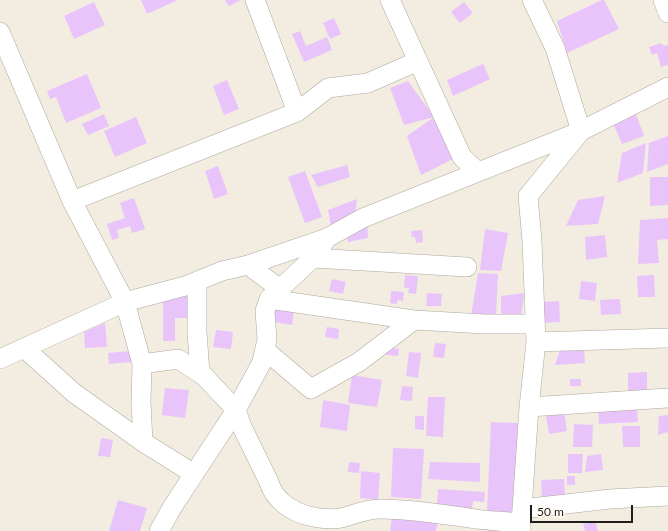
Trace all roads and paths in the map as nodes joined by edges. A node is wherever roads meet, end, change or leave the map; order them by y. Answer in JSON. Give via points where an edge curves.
{"nodes":[{"id":1,"x":255,"y":0,"type":"edge"},
{"id":2,"x":390,"y":0,"type":"edge"},
{"id":3,"x":532,"y":0,"type":"edge"},
{"id":4,"x":663,"y":0,"type":"edge"},
{"id":5,"x":668,"y":13,"type":"edge"},
{"id":6,"x":0,"y":32,"type":"edge"},
{"id":7,"x":418,"y":61,"type":"junction"},
{"id":8,"x":668,"y":87,"type":"edge"},
{"id":9,"x":297,"y":112,"type":"junction"},
{"id":10,"x":581,"y":131,"type":"junction"},
{"id":11,"x":462,"y":157,"type":"junction"},
{"id":12,"x":478,"y":172,"type":"junction"},
{"id":13,"x":460,"y":180,"type":"junction"},
{"id":14,"x":72,"y":201,"type":"junction"},
{"id":15,"x":326,"y":238,"type":"junction"},
{"id":16,"x":313,"y":258,"type":"junction"},
{"id":17,"x":248,"y":265,"type":"junction"},
{"id":18,"x":467,"y":267,"type":"dead end"},
{"id":19,"x":197,"y":282,"type":"junction"},
{"id":20,"x":275,"y":294,"type":"junction"},
{"id":21,"x":125,"y":302,"type":"junction"},
{"id":22,"x":414,"y":320,"type":"junction"},
{"id":23,"x":536,"y":333,"type":"junction"},
{"id":24,"x":668,"y":338,"type":"edge"},
{"id":25,"x":24,"y":348,"type":"junction"},
{"id":26,"x":265,"y":350,"type":"junction"},
{"id":27,"x":0,"y":359,"type":"edge"},
{"id":28,"x":142,"y":364,"type":"junction"},
{"id":29,"x":200,"y":373,"type":"junction"},
{"id":30,"x":668,"y":398,"type":"edge"},
{"id":31,"x":529,"y":407,"type":"junction"},
{"id":32,"x":236,"y":410,"type":"junction"},
{"id":33,"x":142,"y":442,"type":"junction"},
{"id":34,"x":194,"y":474,"type":"junction"},
{"id":35,"x":668,"y":496,"type":"edge"},
{"id":36,"x":521,"y":521,"type":"edge"},
{"id":37,"x":159,"y":531,"type":"edge"}],
"edges":[{"from":1,"to":9,"type":"street"},
{"from":2,"to":7,"type":"street"},
{"from":3,"to":10,"type":"street","via":[[555,48]]},
{"from":4,"to":5,"type":"street"},
{"from":6,"to":14,"type":"street"},
{"from":7,"to":9,"type":"street","via":[[368,83],[328,88]]},
{"from":7,"to":11,"type":"street"},
{"from":8,"to":10,"type":"street"},
{"from":9,"to":14,"type":"street"},
{"from":10,"to":12,"type":"street"},
{"from":10,"to":23,"type":"street","via":[[528,196]]},
{"from":11,"to":12,"type":"street"},
{"from":11,"to":13,"type":"street"},
{"from":12,"to":13,"type":"street"},
{"from":13,"to":15,"type":"street","via":[[363,218]]},
{"from":14,"to":21,"type":"street"},
{"from":15,"to":16,"type":"street"},
{"from":15,"to":17,"type":"street"},
{"from":16,"to":18,"type":"street"},
{"from":16,"to":20,"type":"street"},
{"from":17,"to":19,"type":"street","via":[[222,271]]},
{"from":17,"to":20,"type":"street"},
{"from":19,"to":21,"type":"street"},
{"from":19,"to":29,"type":"street"},
{"from":20,"to":22,"type":"street"},
{"from":20,"to":26,"type":"street","via":[[265,311]]},
{"from":21,"to":25,"type":"street"},
{"from":21,"to":28,"type":"street"},
{"from":22,"to":23,"type":"street","via":[[485,324]]},
{"from":22,"to":26,"type":"street","via":[[359,362],[311,389]]},
{"from":23,"to":24,"type":"street"},
{"from":23,"to":31,"type":"street"},
{"from":25,"to":27,"type":"street"},
{"from":25,"to":33,"type":"street","via":[[74,393]]},
{"from":26,"to":32,"type":"street","via":[[262,362]]},
{"from":28,"to":29,"type":"street","via":[[178,359]]},
{"from":28,"to":33,"type":"street"},
{"from":29,"to":32,"type":"street"},
{"from":30,"to":31,"type":"street"},
{"from":31,"to":36,"type":"street"},
{"from":32,"to":34,"type":"street"},
{"from":32,"to":36,"type":"street","via":[[276,497],[283,504],[307,515],[325,519],[380,509]]},
{"from":33,"to":34,"type":"street"},
{"from":34,"to":37,"type":"street"},
{"from":35,"to":36,"type":"street","via":[[610,499]]}]}
